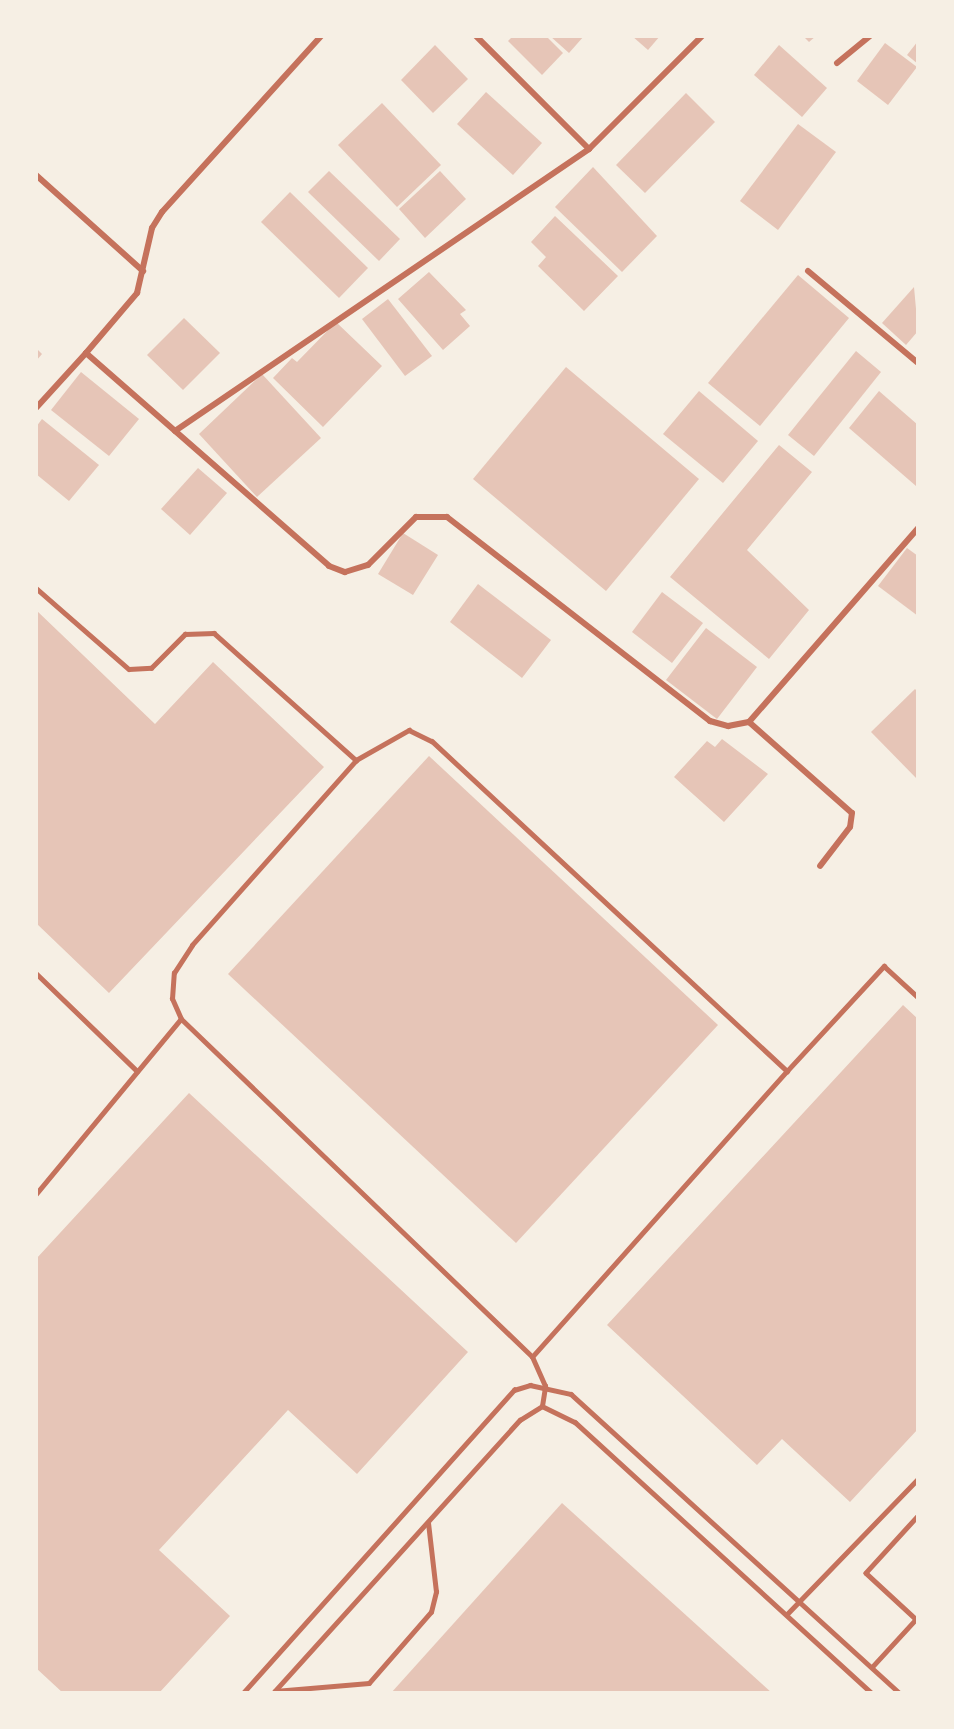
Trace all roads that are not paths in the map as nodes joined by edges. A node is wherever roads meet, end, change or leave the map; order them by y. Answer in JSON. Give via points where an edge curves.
{"nodes":[{"id":1,"x":321,"y":36,"type":"edge"},
{"id":2,"x":476,"y":36,"type":"edge"},
{"id":3,"x":702,"y":36,"type":"edge"},
{"id":4,"x":870,"y":36,"type":"edge"},
{"id":5,"x":837,"y":63,"type":"dead end"},
{"id":6,"x":589,"y":149,"type":"junction"},
{"id":7,"x":36,"y":175,"type":"edge"},
{"id":8,"x":143,"y":271,"type":"junction"},
{"id":9,"x":808,"y":271,"type":"dead end"},
{"id":10,"x":86,"y":353,"type":"junction"},
{"id":11,"x":918,"y":363,"type":"edge"},
{"id":12,"x":36,"y":408,"type":"edge"},
{"id":13,"x":175,"y":431,"type":"junction"},
{"id":14,"x":918,"y":528,"type":"edge"},
{"id":15,"x":36,"y":588,"type":"edge"},
{"id":16,"x":749,"y":722,"type":"junction"},
{"id":17,"x":357,"y":760,"type":"junction"},
{"id":18,"x":820,"y":866,"type":"dead end"},
{"id":19,"x":36,"y":973,"type":"edge"},
{"id":20,"x":918,"y":998,"type":"edge"},
{"id":21,"x":180,"y":1019,"type":"junction"},
{"id":22,"x":136,"y":1071,"type":"junction"},
{"id":23,"x":787,"y":1071,"type":"junction"},
{"id":24,"x":36,"y":1194,"type":"edge"},
{"id":25,"x":532,"y":1357,"type":"junction"},
{"id":26,"x":545,"y":1386,"type":"junction"},
{"id":27,"x":542,"y":1406,"type":"junction"},
{"id":28,"x":918,"y":1479,"type":"edge"},
{"id":29,"x":918,"y":1516,"type":"edge"},
{"id":30,"x":428,"y":1523,"type":"junction"},
{"id":31,"x":798,"y":1601,"type":"junction"},
{"id":32,"x":787,"y":1614,"type":"junction"},
{"id":33,"x":917,"y":1620,"type":"edge"},
{"id":34,"x":872,"y":1667,"type":"junction"},
{"id":35,"x":274,"y":1692,"type":"edge"},
{"id":36,"x":243,"y":1693,"type":"edge"},
{"id":37,"x":872,"y":1693,"type":"edge"},
{"id":38,"x":900,"y":1693,"type":"edge"}],
"edges":[{"from":1,"to":8,"type":"street","via":[[162,212],[152,228]]},
{"from":2,"to":6,"type":"street"},
{"from":3,"to":6,"type":"street"},
{"from":4,"to":5,"type":"street"},
{"from":6,"to":13,"type":"street"},
{"from":7,"to":8,"type":"street"},
{"from":8,"to":10,"type":"street","via":[[126,311]]},
{"from":9,"to":11,"type":"street"},
{"from":10,"to":12,"type":"street"},
{"from":10,"to":13,"type":"street"},
{"from":13,"to":16,"type":"street","via":[[329,566],[356,571],[416,517],[447,517],[710,721],[728,726]]},
{"from":14,"to":16,"type":"street"},
{"from":15,"to":17,"type":"lane","via":[[129,669],[151,668],[185,634],[214,633]]},
{"from":16,"to":18,"type":"street","via":[[852,813],[850,827]]},
{"from":17,"to":21,"type":"lane","via":[[192,945],[174,973],[172,999]]},
{"from":17,"to":23,"type":"lane","via":[[410,730],[432,741]]},
{"from":19,"to":22,"type":"lane"},
{"from":20,"to":23,"type":"lane","via":[[884,966]]},
{"from":21,"to":22,"type":"lane"},
{"from":21,"to":25,"type":"lane"},
{"from":22,"to":24,"type":"lane"},
{"from":23,"to":25,"type":"lane"},
{"from":25,"to":26,"type":"lane"},
{"from":26,"to":27,"type":"lane"},
{"from":26,"to":31,"type":"lane","via":[[572,1394]]},
{"from":26,"to":36,"type":"lane","via":[[514,1390]]},
{"from":27,"to":30,"type":"lane","via":[[520,1420]]},
{"from":27,"to":32,"type":"lane","via":[[574,1422]]},
{"from":28,"to":31,"type":"lane"},
{"from":29,"to":33,"type":"lane","via":[[866,1573]]},
{"from":30,"to":35,"type":"lane"},
{"from":30,"to":35,"type":"lane","via":[[435,1592],[431,1612],[369,1683]]},
{"from":31,"to":32,"type":"lane"},
{"from":31,"to":34,"type":"lane"},
{"from":32,"to":37,"type":"lane"},
{"from":33,"to":34,"type":"lane"},
{"from":34,"to":38,"type":"lane"}]}
